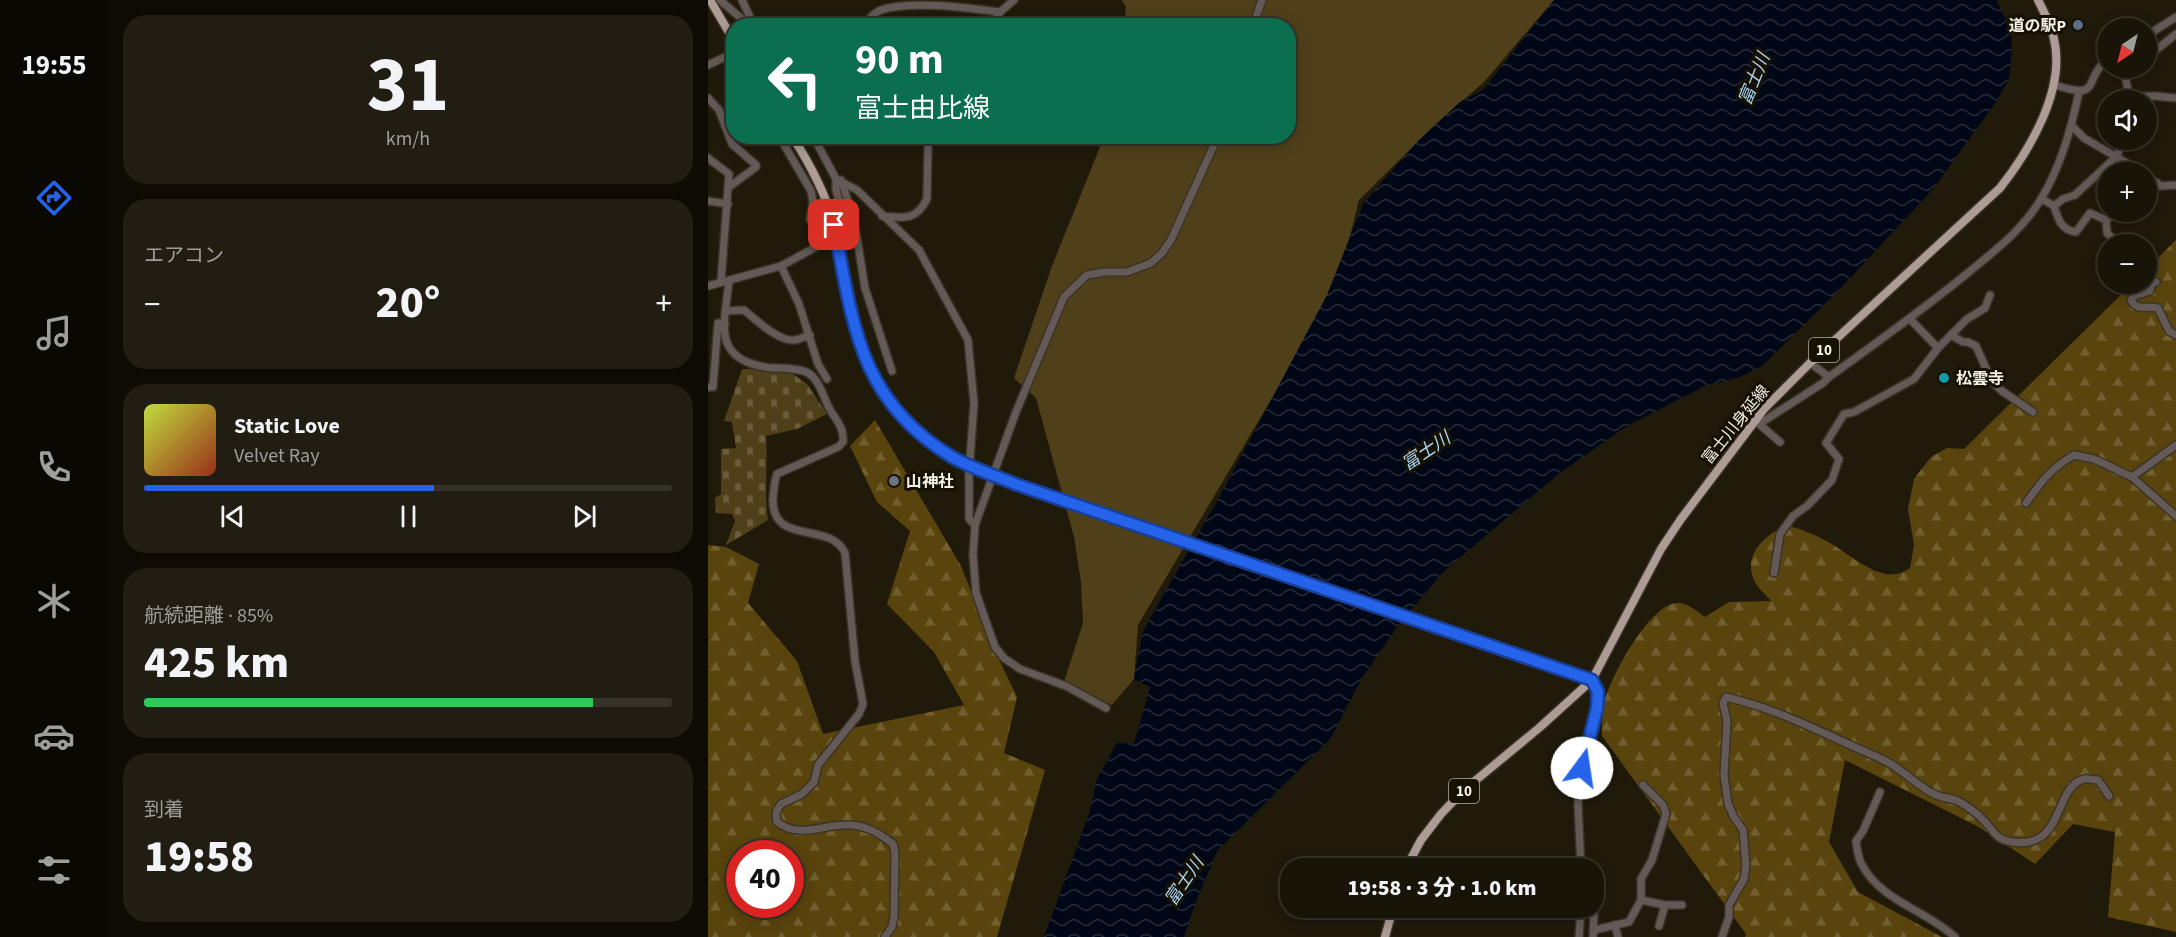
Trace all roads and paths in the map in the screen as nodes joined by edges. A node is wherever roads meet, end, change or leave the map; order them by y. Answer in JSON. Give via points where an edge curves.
{"nodes":[{"id":1,"x":710,"y":0,"type":"edge"},
{"id":2,"x":720,"y":0,"type":"edge"},
{"id":3,"x":742,"y":0,"type":"edge"},
{"id":4,"x":1014,"y":0,"type":"edge"},
{"id":5,"x":1262,"y":0,"type":"edge"},
{"id":6,"x":2038,"y":0,"type":"edge"},
{"id":7,"x":1000,"y":12,"type":"junction"},
{"id":8,"x":2176,"y":17,"type":"edge"},
{"id":9,"x":742,"y":18,"type":"edge"},
{"id":10,"x":749,"y":18,"type":"edge"},
{"id":11,"x":870,"y":18,"type":"edge"},
{"id":12,"x":996,"y":18,"type":"edge"},
{"id":13,"x":1256,"y":18,"type":"edge"},
{"id":14,"x":726,"y":28,"type":"edge"},
{"id":15,"x":2157,"y":29,"type":"edge"},
{"id":16,"x":2176,"y":34,"type":"edge"},
{"id":17,"x":2157,"y":49,"type":"edge"},
{"id":18,"x":726,"y":56,"type":"edge"},
{"id":19,"x":708,"y":65,"type":"edge"},
{"id":20,"x":2097,"y":71,"type":"edge"},
{"id":21,"x":2055,"y":85,"type":"junction"},
{"id":22,"x":2079,"y":92,"type":"junction"},
{"id":23,"x":2157,"y":96,"type":"edge"},
{"id":24,"x":708,"y":98,"type":"edge"},
{"id":25,"x":2176,"y":98,"type":"edge"},
{"id":26,"x":2072,"y":126,"type":"junction"},
{"id":27,"x":726,"y":128,"type":"edge"},
{"id":28,"x":732,"y":144,"type":"edge"},
{"id":29,"x":784,"y":144,"type":"edge"},
{"id":30,"x":797,"y":144,"type":"edge"},
{"id":31,"x":818,"y":144,"type":"edge"},
{"id":32,"x":929,"y":144,"type":"edge"},
{"id":33,"x":1214,"y":144,"type":"edge"},
{"id":34,"x":2119,"y":150,"type":"edge"},
{"id":35,"x":2117,"y":156,"type":"junction"},
{"id":36,"x":708,"y":158,"type":"edge"},
{"id":37,"x":2126,"y":162,"type":"edge"},
{"id":38,"x":839,"y":180,"type":"junction"},
{"id":39,"x":2157,"y":183,"type":"edge"},
{"id":40,"x":2176,"y":185,"type":"edge"},
{"id":41,"x":729,"y":187,"type":"junction"},
{"id":42,"x":2042,"y":199,"type":"junction"},
{"id":43,"x":708,"y":201,"type":"edge"},
{"id":44,"x":728,"y":204,"type":"junction"},
{"id":45,"x":2054,"y":206,"type":"junction"},
{"id":46,"x":882,"y":216,"type":"junction"},
{"id":47,"x":2097,"y":216,"type":"edge"},
{"id":48,"x":843,"y":232,"type":"dead end"},
{"id":49,"x":829,"y":240,"type":"dead end"},
{"id":50,"x":821,"y":245,"type":"junction"},
{"id":51,"x":781,"y":266,"type":"junction"},
{"id":52,"x":724,"y":282,"type":"junction"},
{"id":53,"x":708,"y":286,"type":"edge"},
{"id":54,"x":2140,"y":294,"type":"edge"},
{"id":55,"x":1990,"y":295,"type":"dead end"},
{"id":56,"x":726,"y":311,"type":"junction"},
{"id":57,"x":1910,"y":320,"type":"junction"},
{"id":58,"x":725,"y":324,"type":"junction"},
{"id":59,"x":810,"y":335,"type":"junction"},
{"id":60,"x":1952,"y":335,"type":"junction"},
{"id":61,"x":2176,"y":336,"type":"edge"},
{"id":62,"x":1938,"y":348,"type":"junction"},
{"id":63,"x":1810,"y":363,"type":"junction"},
{"id":64,"x":892,"y":371,"type":"dead end"},
{"id":65,"x":1829,"y":377,"type":"junction"},
{"id":66,"x":827,"y":379,"type":"dead end"},
{"id":67,"x":708,"y":387,"type":"edge"},
{"id":68,"x":2033,"y":412,"type":"dead end"},
{"id":69,"x":1780,"y":442,"type":"dead end"},
{"id":70,"x":2176,"y":445,"type":"edge"},
{"id":71,"x":2132,"y":477,"type":"junction"},
{"id":72,"x":2026,"y":503,"type":"dead end"},
{"id":73,"x":2176,"y":516,"type":"edge"},
{"id":74,"x":975,"y":525,"type":"junction"},
{"id":75,"x":1774,"y":573,"type":"dead end"},
{"id":76,"x":1592,"y":680,"type":"junction"},
{"id":77,"x":1106,"y":708,"type":"dead end"},
{"id":78,"x":1643,"y":785,"type":"dead end"},
{"id":79,"x":1880,"y":792,"type":"dead end"},
{"id":80,"x":2109,"y":796,"type":"dead end"},
{"id":81,"x":1411,"y":858,"type":"edge"},
{"id":82,"x":1581,"y":858,"type":"edge"},
{"id":83,"x":1641,"y":900,"type":"junction"},
{"id":84,"x":1665,"y":905,"type":"junction"},
{"id":85,"x":1682,"y":905,"type":"dead end"},
{"id":86,"x":1390,"y":918,"type":"edge"},
{"id":87,"x":1580,"y":918,"type":"edge"},
{"id":88,"x":1594,"y":918,"type":"edge"},
{"id":89,"x":1615,"y":924,"type":"junction"},
{"id":90,"x":1659,"y":926,"type":"dead end"},
{"id":91,"x":1593,"y":934,"type":"edge"},
{"id":92,"x":885,"y":937,"type":"edge"},
{"id":93,"x":1385,"y":937,"type":"edge"},
{"id":94,"x":1579,"y":937,"type":"edge"},
{"id":95,"x":1618,"y":937,"type":"edge"},
{"id":96,"x":1722,"y":937,"type":"edge"},
{"id":97,"x":1955,"y":937,"type":"edge"}],
"edges":[{"from":1,"to":14,"type":"main road"},
{"from":2,"to":9,"type":"street"},
{"from":3,"to":10,"type":"street"},
{"from":4,"to":7,"type":"street"},
{"from":5,"to":13,"type":"street"},
{"from":6,"to":21,"type":"main road","name":"富士川身延線","number":"10","via":[[2054,38]]},
{"from":7,"to":11,"type":"street","via":[[923,3],[882,9]]},
{"from":7,"to":12,"type":"street"},
{"from":8,"to":15,"type":"street"},
{"from":16,"to":17,"type":"street"},
{"from":18,"to":19,"type":"street"},
{"from":20,"to":22,"type":"street","via":[[2089,86]]},
{"from":21,"to":22,"type":"street"},
{"from":21,"to":63,"type":"main road","name":"富士川身延線","number":"10","via":[[2029,147],[2000,188]]},
{"from":22,"to":26,"type":"street"},
{"from":23,"to":25,"type":"street"},
{"from":24,"to":27,"type":"street","via":[[719,110]]},
{"from":26,"to":35,"type":"street","via":[[2084,138]]},
{"from":26,"to":42,"type":"street"},
{"from":28,"to":41,"type":"street","via":[[756,167]]},
{"from":29,"to":50,"type":"street","via":[[811,191],[810,219]]},
{"from":30,"to":76,"type":"main road","bridge":true,"via":[[825,196],[867,364],[896,410],[932,444],[976,469]]},
{"from":31,"to":38,"type":"street"},
{"from":32,"to":46,"type":"street","via":[[927,199],[923,206],[910,217]]},
{"from":33,"to":74,"type":"street","via":[[1162,253],[1141,268],[1087,275],[1064,297]]},
{"from":34,"to":35,"type":"street"},
{"from":35,"to":37,"type":"street"},
{"from":35,"to":45,"type":"street","via":[[2075,195]]},
{"from":36,"to":41,"type":"street","via":[[729,174]]},
{"from":38,"to":46,"type":"street","via":[[857,190]]},
{"from":38,"to":48,"type":"street","via":[[836,190],[846,227]]},
{"from":38,"to":64,"type":"street","via":[[854,219],[865,288]]},
{"from":39,"to":40,"type":"street"},
{"from":41,"to":44,"type":"street"},
{"from":42,"to":45,"type":"street"},
{"from":42,"to":57,"type":"street","via":[[2012,237]]},
{"from":43,"to":44,"type":"street"},
{"from":44,"to":52,"type":"street"},
{"from":45,"to":47,"type":"street","via":[[2059,223],[2070,231],[2076,232],[2090,213]]},
{"from":46,"to":74,"type":"street","via":[[919,250],[968,340],[974,403],[969,519]]},
{"from":49,"to":50,"type":"street"},
{"from":50,"to":51,"type":"street"},
{"from":51,"to":52,"type":"street"},
{"from":51,"to":59,"type":"street"},
{"from":52,"to":53,"type":"street"},
{"from":52,"to":56,"type":"street"},
{"from":54,"to":61,"type":"street","via":[[2131,300],[2135,306],[2158,308],[2169,331]]},
{"from":55,"to":60,"type":"street","via":[[1985,308]]},
{"from":56,"to":58,"type":"street"},
{"from":56,"to":59,"type":"street","via":[[744,310],[771,332],[790,339]]},
{"from":57,"to":62,"type":"street"},
{"from":57,"to":65,"type":"street"},
{"from":58,"to":67,"type":"street","via":[[718,323],[713,387]]},
{"from":58,"to":92,"type":"street","via":[[729,350],[740,359],[766,368],[807,372],[814,378],[843,430],[843,442],[838,447],[777,474],[773,505],[777,520],[787,527],[838,542],[845,553],[863,704],[818,765],[814,782],[802,794],[781,804],[776,812],[777,822],[786,829],[807,832],[850,824],[868,828],[893,844],[894,916]]},
{"from":59,"to":66,"type":"street"},
{"from":60,"to":62,"type":"street"},
{"from":60,"to":68,"type":"street","via":[[1976,346],[1992,382]]},
{"from":62,"to":75,"type":"street","via":[[1914,379],[1844,414],[1826,443],[1839,459],[1832,480],[1793,516],[1780,534]]},
{"from":63,"to":65,"type":"street"},
{"from":63,"to":76,"type":"main road","name":"富士川身延線","number":"10","via":[[1764,410],[1681,519]]},
{"from":65,"to":69,"type":"street","via":[[1759,424]]},
{"from":70,"to":71,"type":"street"},
{"from":71,"to":72,"type":"street","via":[[2074,454],[2048,473]]},
{"from":71,"to":73,"type":"street"},
{"from":74,"to":77,"type":"street","via":[[976,593],[995,647],[1020,669],[1066,686]]},
{"from":76,"to":81,"type":"main road","name":"富士川身延線","number":"10","via":[[1464,790],[1441,814]]},
{"from":76,"to":82,"type":"street","via":[[1598,692],[1597,708],[1582,768],[1578,804]]},
{"from":78,"to":83,"type":"street","via":[[1663,805],[1666,814],[1652,860],[1641,879]]},
{"from":79,"to":97,"type":"street","via":[[1856,841],[1860,862],[1886,894]]},
{"from":80,"to":96,"type":"street","via":[[2098,780],[2085,778],[2072,786],[2054,823],[2044,834],[2031,842],[2003,840],[1973,810],[1938,796],[1891,764],[1783,714],[1726,698],[1724,775],[1728,804],[1743,830],[1746,865],[1744,879],[1729,905]]},
{"from":83,"to":84,"type":"street"},
{"from":83,"to":89,"type":"street","via":[[1629,922]]},
{"from":84,"to":85,"type":"street"},
{"from":84,"to":90,"type":"street"},
{"from":86,"to":93,"type":"main road"},
{"from":87,"to":94,"type":"street"},
{"from":88,"to":91,"type":"street"},
{"from":89,"to":91,"type":"street"},
{"from":89,"to":95,"type":"street"}]}
